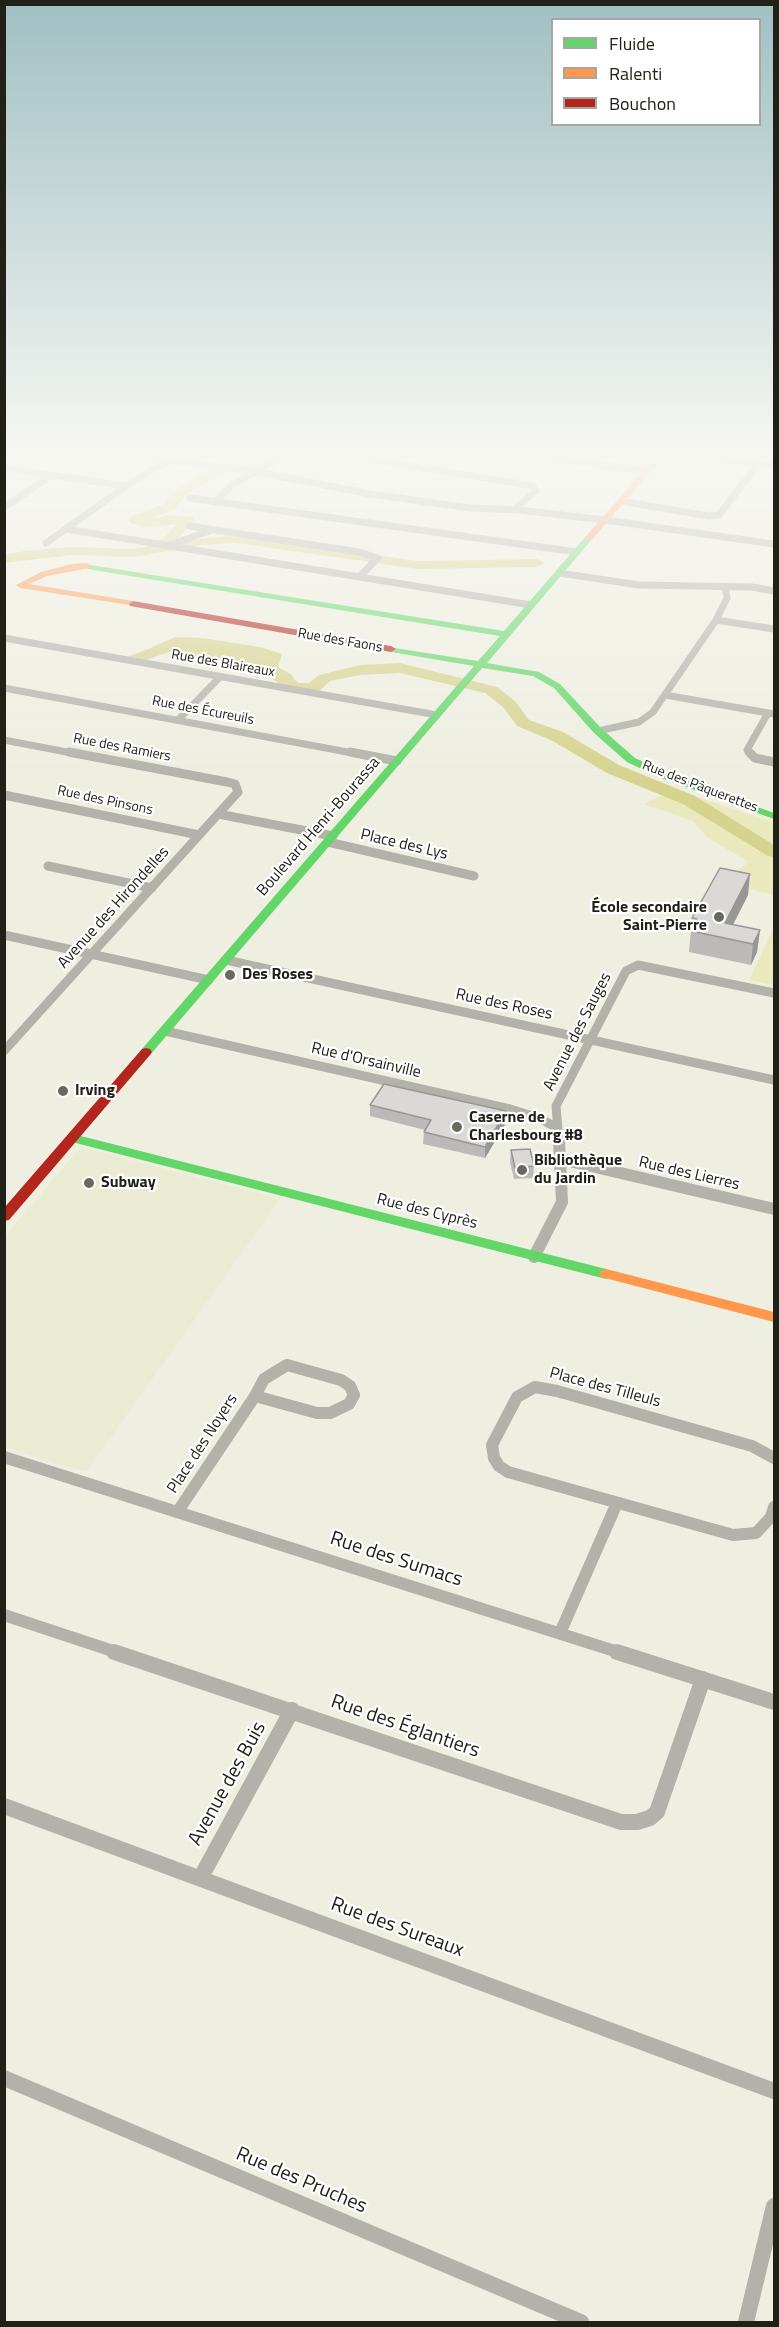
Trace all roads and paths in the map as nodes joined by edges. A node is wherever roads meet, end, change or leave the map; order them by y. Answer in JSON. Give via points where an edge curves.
{"nodes":[{"id":1,"x":79,"y":567,"type":"edge"},
{"id":2,"x":93,"y":567,"type":"edge"},
{"id":3,"x":295,"y":567,"type":"edge"},
{"id":4,"x":371,"y":567,"type":"edge"},
{"id":5,"x":564,"y":567,"type":"edge"},
{"id":6,"x":559,"y":573,"type":"junction"},
{"id":7,"x":359,"y":577,"type":"junction"},
{"id":8,"x":725,"y":587,"type":"junction"},
{"id":9,"x":774,"y":591,"type":"edge"},
{"id":10,"x":531,"y":605,"type":"junction"},
{"id":11,"x":716,"y":620,"type":"junction"},
{"id":12,"x":774,"y":629,"type":"edge"},
{"id":13,"x":507,"y":634,"type":"junction"},
{"id":14,"x":4,"y":638,"type":"edge"},
{"id":15,"x":480,"y":665,"type":"junction"},
{"id":16,"x":220,"y":677,"type":"junction"},
{"id":17,"x":4,"y":688,"type":"edge"},
{"id":18,"x":664,"y":695,"type":"junction"},
{"id":19,"x":771,"y":714,"type":"edge"},
{"id":20,"x":437,"y":715,"type":"junction"},
{"id":21,"x":178,"y":720,"type":"junction"},
{"id":22,"x":598,"y":731,"type":"junction"},
{"id":23,"x":4,"y":740,"type":"edge"},
{"id":24,"x":398,"y":761,"type":"junction"},
{"id":25,"x":774,"y":762,"type":"edge"},
{"id":26,"x":235,"y":784,"type":"joint"},
{"id":27,"x":6,"y":796,"type":"edge"},
{"id":28,"x":219,"y":814,"type":"junction"},
{"id":29,"x":774,"y":816,"type":"edge"},
{"id":30,"x":199,"y":835,"type":"junction"},
{"id":31,"x":330,"y":839,"type":"junction"},
{"id":32,"x":48,"y":866,"type":"dead end"},
{"id":33,"x":474,"y":876,"type":"dead end"},
{"id":34,"x":152,"y":888,"type":"junction"},
{"id":35,"x":4,"y":935,"type":"edge"},
{"id":36,"x":93,"y":955,"type":"junction"},
{"id":37,"x":226,"y":960,"type":"junction"},
{"id":38,"x":209,"y":980,"type":"junction"},
{"id":39,"x":774,"y":993,"type":"edge"},
{"id":40,"x":165,"y":1030,"type":"junction"},
{"id":41,"x":592,"y":1039,"type":"junction"},
{"id":42,"x":4,"y":1051,"type":"edge"},
{"id":43,"x":774,"y":1080,"type":"edge"},
{"id":44,"x":557,"y":1128,"type":"junction"},
{"id":45,"x":72,"y":1138,"type":"junction"},
{"id":46,"x":561,"y":1159,"type":"junction"},
{"id":47,"x":774,"y":1209,"type":"edge"},
{"id":48,"x":4,"y":1217,"type":"edge"},
{"id":49,"x":534,"y":1257,"type":"junction"},
{"id":50,"x":774,"y":1317,"type":"edge"},
{"id":51,"x":255,"y":1396,"type":"junction"},
{"id":52,"x":4,"y":1457,"type":"edge"},
{"id":53,"x":774,"y":1458,"type":"edge"},
{"id":54,"x":617,"y":1503,"type":"junction"},
{"id":55,"x":774,"y":1507,"type":"edge"},
{"id":56,"x":178,"y":1511,"type":"junction"},
{"id":57,"x":4,"y":1615,"type":"edge"},
{"id":58,"x":560,"y":1633,"type":"junction"},
{"id":59,"x":703,"y":1679,"type":"junction"},
{"id":60,"x":774,"y":1702,"type":"edge"},
{"id":61,"x":292,"y":1710,"type":"junction"},
{"id":62,"x":4,"y":1806,"type":"edge"},
{"id":63,"x":201,"y":1878,"type":"junction"},
{"id":64,"x":4,"y":2078,"type":"edge"},
{"id":65,"x":774,"y":2091,"type":"edge"},
{"id":66,"x":774,"y":2206,"type":"edge"},
{"id":67,"x":581,"y":2322,"type":"edge"},
{"id":68,"x":746,"y":2322,"type":"edge"}],
"edges":[{"from":1,"to":15,"type":"street","name":"Rue des Faons","via":[[44,574],[20,585]]},
{"from":2,"to":13,"type":"street","name":"Rue des Faons"},
{"from":3,"to":7,"type":"street"},
{"from":4,"to":7,"type":"street"},
{"from":5,"to":6,"type":"street","name":"Boulevard Henri-Bourassa"},
{"from":6,"to":8,"type":"street","via":[[639,585]]},
{"from":6,"to":10,"type":"street","name":"Boulevard Henri-Bourassa"},
{"from":7,"to":10,"type":"street"},
{"from":8,"to":9,"type":"street"},
{"from":8,"to":11,"type":"street","via":[[727,598]]},
{"from":10,"to":13,"type":"street","name":"Boulevard Henri-Bourassa"},
{"from":11,"to":12,"type":"street"},
{"from":11,"to":18,"type":"street"},
{"from":13,"to":15,"type":"street","name":"Boulevard Henri-Bourassa"},
{"from":14,"to":16,"type":"street","name":"Rue des Blaireaux"},
{"from":15,"to":20,"type":"street","name":"Boulevard Henri-Bourassa"},
{"from":15,"to":22,"type":"street","name":"Rue des Pâquerettes","via":[[541,676],[557,686]]},
{"from":16,"to":20,"type":"street","name":"Rue des Blaireaux"},
{"from":16,"to":21,"type":"street"},
{"from":17,"to":21,"type":"street","name":"Rue des Écureuils"},
{"from":18,"to":19,"type":"street"},
{"from":18,"to":22,"type":"street","via":[[646,718]]},
{"from":19,"to":25,"type":"street","via":[[747,750],[755,758]]},
{"from":20,"to":24,"type":"street","name":"Boulevard Henri-Bourassa"},
{"from":21,"to":24,"type":"street","name":"Rue des Écureuils"},
{"from":22,"to":29,"type":"street","name":"Rue des Pâquerettes","via":[[646,767]]},
{"from":23,"to":26,"type":"street","name":"Rue des Ramiers"},
{"from":24,"to":31,"type":"street","name":"Boulevard Henri-Bourassa"},
{"from":26,"to":28,"type":"street","name":"Avenue des Hirondelles","via":[[238,792]]},
{"from":27,"to":30,"type":"street","name":"Rue des Pinsons"},
{"from":28,"to":30,"type":"street","name":"Avenue des Hirondelles"},
{"from":28,"to":31,"type":"street","name":"Place des Lys"},
{"from":30,"to":34,"type":"street","name":"Avenue des Hirondelles"},
{"from":31,"to":33,"type":"street","name":"Place des Lys"},
{"from":31,"to":37,"type":"street","name":"Boulevard Henri-Bourassa"},
{"from":32,"to":34,"type":"street"},
{"from":34,"to":36,"type":"street","name":"Avenue des Hirondelles"},
{"from":35,"to":36,"type":"street"},
{"from":36,"to":38,"type":"street"},
{"from":36,"to":42,"type":"street","name":"Avenue des Hirondelles"},
{"from":37,"to":38,"type":"street","name":"Boulevard Henri-Bourassa"},
{"from":37,"to":41,"type":"street","name":"Rue des Roses"},
{"from":38,"to":40,"type":"street","name":"Boulevard Henri-Bourassa"},
{"from":39,"to":41,"type":"street","name":"Avenue des Sauges","via":[[638,965],[626,972]]},
{"from":40,"to":44,"type":"street","name":"Rue d'Orsainville","via":[[510,1109]]},
{"from":40,"to":45,"type":"street","name":"Boulevard Henri-Bourassa"},
{"from":41,"to":43,"type":"street","name":"Rue des Roses"},
{"from":41,"to":44,"type":"street","name":"Avenue des Sauges","via":[[556,1106]]},
{"from":44,"to":46,"type":"street","name":"Avenue des Sauges"},
{"from":45,"to":48,"type":"street","name":"Boulevard Henri-Bourassa"},
{"from":45,"to":49,"type":"street","name":"Rue des Cyprès"},
{"from":46,"to":47,"type":"street","name":"Rue des Lierres"},
{"from":46,"to":49,"type":"street","name":"Avenue des Sauges","via":[[562,1202]]},
{"from":49,"to":50,"type":"street","name":"Rue des Cyprès"},
{"from":51,"to":51,"type":"street","name":"Place des Noyers","via":[[316,1413],[330,1413],[349,1404],[354,1395],[341,1380],[286,1365],[264,1379]]},
{"from":51,"to":56,"type":"street","name":"Place des Noyers"},
{"from":52,"to":56,"type":"street","name":"Rue des Sumacs"},
{"from":53,"to":54,"type":"street","name":"Place des Tilleuls","via":[[752,1446],[545,1388],[526,1390],[517,1397],[492,1445],[499,1466],[508,1472]]},
{"from":54,"to":55,"type":"street","name":"Place des Tilleuls","via":[[733,1535],[756,1533],[771,1517]]},
{"from":54,"to":58,"type":"street"},
{"from":56,"to":58,"type":"street","name":"Rue des Sumacs"},
{"from":57,"to":61,"type":"street","name":"Rue des Églantiers"},
{"from":58,"to":59,"type":"street","name":"Rue des Sumacs"},
{"from":59,"to":60,"type":"street","name":"Rue des Sumacs"},
{"from":59,"to":61,"type":"street","name":"Rue des Églantiers","via":[[662,1804],[650,1818],[637,1822],[621,1822]]},
{"from":61,"to":63,"type":"street","name":"Avenue des Buis"},
{"from":62,"to":63,"type":"street","name":"Rue des Sureaux"},
{"from":63,"to":65,"type":"street","name":"Rue des Sureaux"},
{"from":64,"to":67,"type":"street","name":"Rue des Pruches"},
{"from":66,"to":68,"type":"street"}]}
